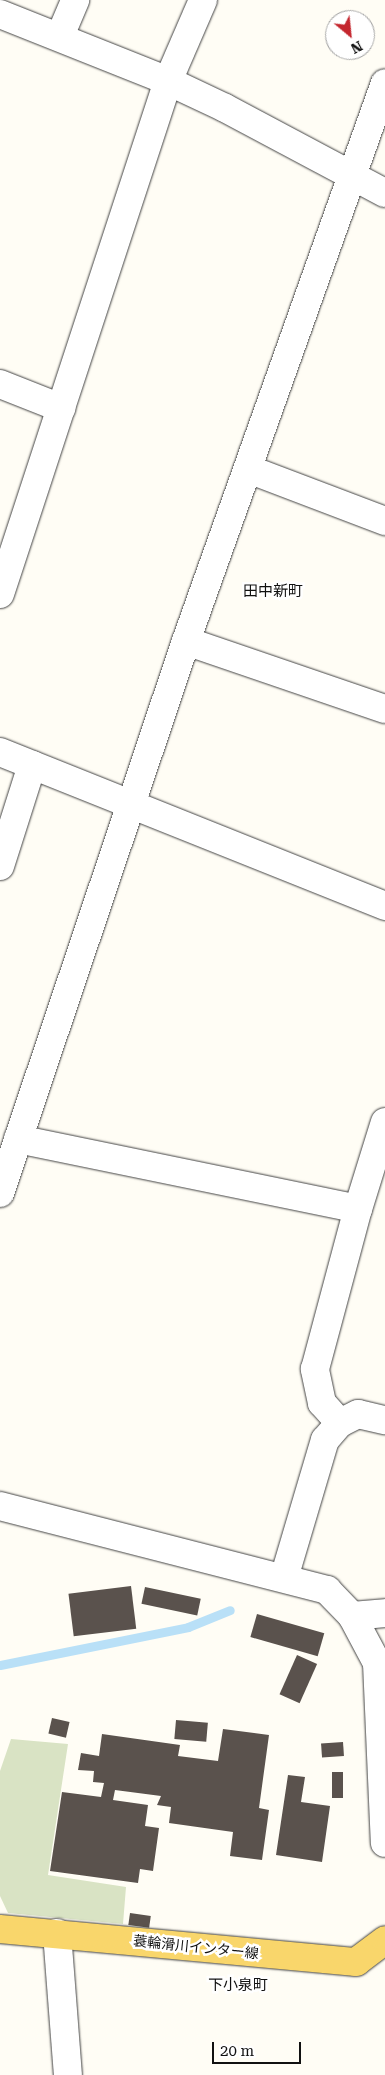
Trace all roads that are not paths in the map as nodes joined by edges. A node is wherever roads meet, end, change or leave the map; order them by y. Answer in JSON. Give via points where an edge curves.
{"nodes":[{"id":1,"x":75,"y":0,"type":"edge"},
{"id":2,"x":203,"y":0,"type":"edge"},
{"id":3,"x":0,"y":14,"type":"edge"},
{"id":4,"x":60,"y":36,"type":"junction"},
{"id":5,"x":168,"y":81,"type":"junction"},
{"id":6,"x":385,"y":82,"type":"edge"},
{"id":7,"x":353,"y":177,"type":"junction"},
{"id":8,"x":385,"y":193,"type":"edge"},
{"id":9,"x":0,"y":384,"type":"edge"},
{"id":10,"x":60,"y":408,"type":"junction"},
{"id":11,"x":248,"y":469,"type":"junction"},
{"id":12,"x":385,"y":521,"type":"edge"},
{"id":13,"x":0,"y":594,"type":"edge"},
{"id":14,"x":186,"y":641,"type":"junction"},
{"id":15,"x":385,"y":709,"type":"edge"},
{"id":16,"x":0,"y":752,"type":"edge"},
{"id":17,"x":32,"y":765,"type":"junction"},
{"id":18,"x":130,"y":806,"type":"junction"},
{"id":19,"x":0,"y":866,"type":"edge"},
{"id":20,"x":384,"y":901,"type":"edge"},
{"id":21,"x":385,"y":1122,"type":"edge"},
{"id":22,"x":18,"y":1139,"type":"junction"},
{"id":23,"x":0,"y":1193,"type":"edge"},
{"id":24,"x":358,"y":1209,"type":"junction"},
{"id":25,"x":385,"y":1420,"type":"edge"},
{"id":26,"x":340,"y":1423,"type":"junction"},
{"id":27,"x":0,"y":1506,"type":"edge"},
{"id":28,"x":284,"y":1578,"type":"junction"},
{"id":29,"x":385,"y":1613,"type":"edge"},
{"id":30,"x":352,"y":1616,"type":"junction"},
{"id":31,"x":385,"y":1844,"type":"edge"},
{"id":32,"x":0,"y":1929,"type":"edge"},
{"id":33,"x":57,"y":1934,"type":"junction"},
{"id":34,"x":385,"y":1940,"type":"edge"},
{"id":35,"x":68,"y":2075,"type":"edge"}],
"edges":[{"from":1,"to":4,"type":"street"},
{"from":2,"to":5,"type":"street"},
{"from":3,"to":4,"type":"street"},
{"from":4,"to":5,"type":"street"},
{"from":5,"to":7,"type":"street"},
{"from":5,"to":10,"type":"street"},
{"from":6,"to":7,"type":"street"},
{"from":7,"to":8,"type":"street"},
{"from":7,"to":11,"type":"street"},
{"from":9,"to":10,"type":"street"},
{"from":10,"to":13,"type":"street"},
{"from":11,"to":12,"type":"street"},
{"from":11,"to":14,"type":"street"},
{"from":14,"to":15,"type":"street"},
{"from":14,"to":18,"type":"street"},
{"from":16,"to":17,"type":"street"},
{"from":17,"to":18,"type":"street"},
{"from":17,"to":19,"type":"street"},
{"from":18,"to":20,"type":"street"},
{"from":18,"to":22,"type":"street"},
{"from":21,"to":24,"type":"street"},
{"from":22,"to":23,"type":"street"},
{"from":22,"to":24,"type":"street"},
{"from":24,"to":26,"type":"street","via":[[315,1369],[322,1403]]},
{"from":25,"to":26,"type":"street","via":[[358,1414]]},
{"from":26,"to":28,"type":"street","via":[[324,1440]]},
{"from":27,"to":28,"type":"street"},
{"from":28,"to":30,"type":"street","via":[[327,1590]]},
{"from":29,"to":30,"type":"street"},
{"from":30,"to":31,"type":"street","via":[[377,1663]]},
{"from":32,"to":33,"type":"main road","name":"蓑輪滑川インター線"},
{"from":33,"to":34,"type":"main road","name":"蓑輪滑川インター線","via":[[356,1962]]},
{"from":33,"to":35,"type":"street"}]}
